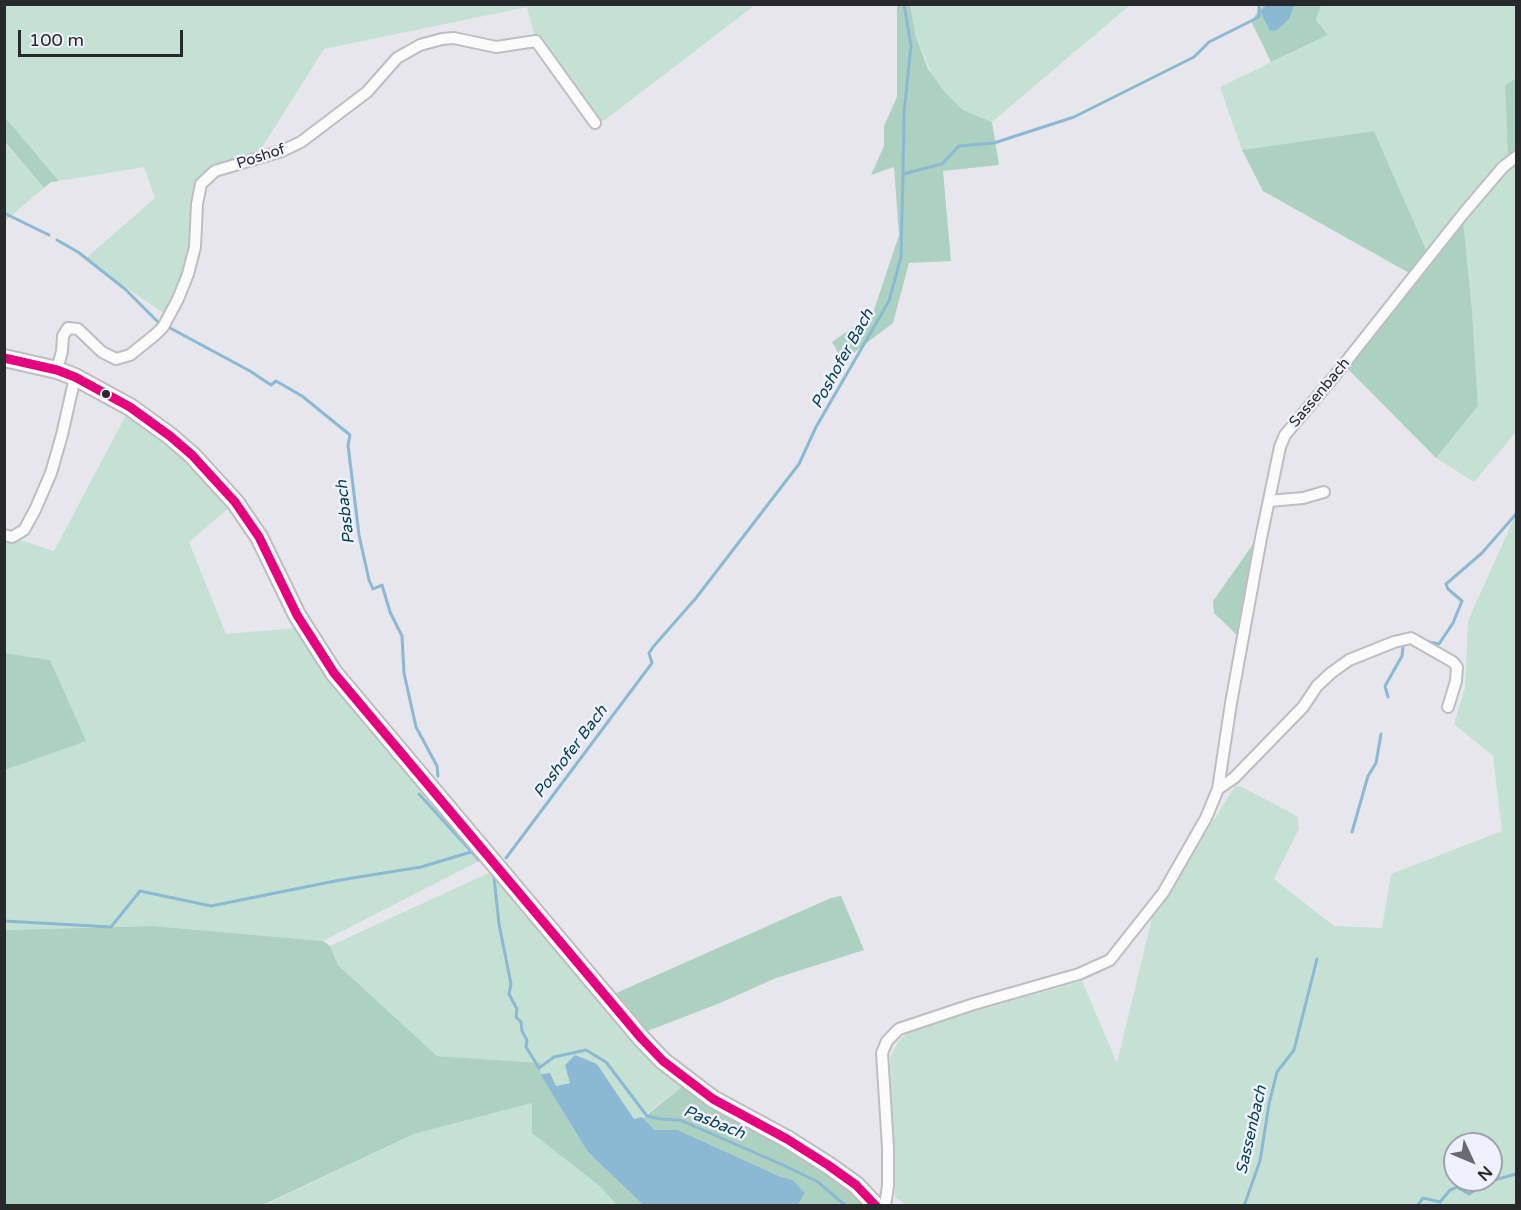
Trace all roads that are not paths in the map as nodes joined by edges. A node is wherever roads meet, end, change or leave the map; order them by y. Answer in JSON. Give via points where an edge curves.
{"nodes":[{"id":1,"x":595,"y":123,"type":"dead end"},
{"id":2,"x":1516,"y":157,"type":"edge"},
{"id":3,"x":4,"y":358,"type":"edge"},
{"id":4,"x":57,"y":370,"type":"junction"},
{"id":5,"x":75,"y":377,"type":"junction"},
{"id":6,"x":1324,"y":492,"type":"dead end"},
{"id":7,"x":1269,"y":501,"type":"junction"},
{"id":8,"x":4,"y":535,"type":"edge"},
{"id":9,"x":1448,"y":707,"type":"dead end"},
{"id":10,"x":1218,"y":789,"type":"junction"},
{"id":11,"x":876,"y":1206,"type":"edge"},
{"id":12,"x":885,"y":1206,"type":"edge"}],
"edges":[{"from":1,"to":4,"type":"street","name":"Poshof","via":[[536,41],[496,47],[454,38],[420,45],[397,58],[367,92],[301,142],[215,171],[201,184],[195,247],[188,274],[163,327],[130,355],[116,359],[102,352],[78,328],[68,328]]},
{"from":2,"to":7,"type":"street","name":"Sassenbach","via":[[1463,214],[1284,435]]},
{"from":3,"to":4,"type":"main road"},
{"from":4,"to":5,"type":"main road"},
{"from":5,"to":8,"type":"street","via":[[63,435],[35,510],[24,530],[12,537]]},
{"from":5,"to":11,"type":"main road","via":[[170,436],[216,479],[259,537],[297,615],[334,673],[663,1061],[713,1099],[828,1165]]},
{"from":6,"to":7,"type":"street"},
{"from":7,"to":10,"type":"street","name":"Sassenbach"},
{"from":9,"to":10,"type":"street","name":"Sassenbach","via":[[1456,681],[1457,667],[1453,662],[1411,639],[1394,642],[1349,660],[1331,673],[1303,707]]},
{"from":10,"to":12,"type":"street","name":"Sassenbach","via":[[1206,818],[1162,893],[1110,960],[1079,974],[899,1029],[887,1041],[882,1053],[888,1148]]}]}
